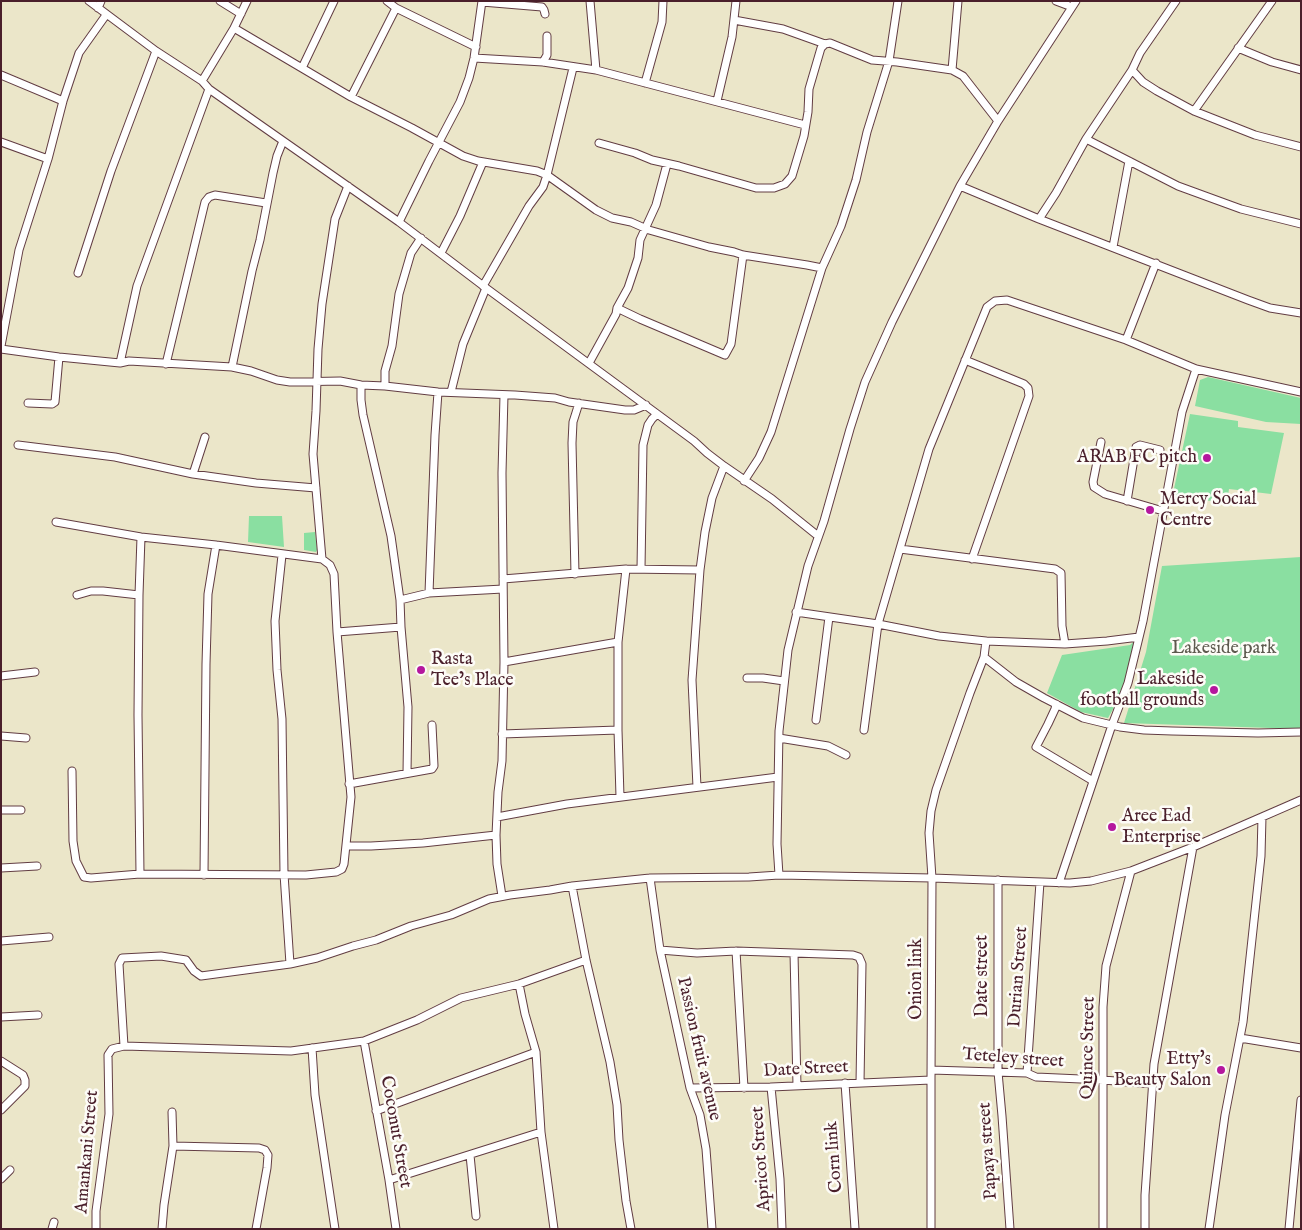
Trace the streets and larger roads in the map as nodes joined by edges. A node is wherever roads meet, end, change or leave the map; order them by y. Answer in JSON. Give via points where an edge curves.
{"nodes":[{"id":1,"x":89,"y":1,"type":"edge"},
{"id":2,"x":220,"y":1,"type":"edge"},
{"id":3,"x":247,"y":1,"type":"edge"},
{"id":4,"x":334,"y":1,"type":"edge"},
{"id":5,"x":387,"y":1,"type":"edge"},
{"id":6,"x":590,"y":1,"type":"edge"},
{"id":7,"x":663,"y":1,"type":"edge"},
{"id":8,"x":736,"y":1,"type":"edge"},
{"id":9,"x":898,"y":1,"type":"edge"},
{"id":10,"x":958,"y":1,"type":"edge"},
{"id":11,"x":1056,"y":1,"type":"edge"},
{"id":12,"x":1176,"y":1,"type":"edge"},
{"id":13,"x":1272,"y":1,"type":"edge"},
{"id":14,"x":482,"y":2,"type":"edge"},
{"id":15,"x":1074,"y":4,"type":"edge"},
{"id":16,"x":99,"y":5,"type":"edge"},
{"id":17,"x":396,"y":8,"type":"junction"},
{"id":18,"x":241,"y":14,"type":"junction"},
{"id":19,"x":545,"y":14,"type":"dead end"},
{"id":20,"x":106,"y":15,"type":"junction"},
{"id":21,"x":734,"y":20,"type":"junction"},
{"id":22,"x":234,"y":28,"type":"junction"},
{"id":23,"x":547,"y":36,"type":"dead end"},
{"id":24,"x":825,"y":44,"type":"junction"},
{"id":25,"x":476,"y":48,"type":"junction"},
{"id":26,"x":1238,"y":48,"type":"junction"},
{"id":27,"x":156,"y":51,"type":"junction"},
{"id":28,"x":474,"y":58,"type":"junction"},
{"id":29,"x":889,"y":61,"type":"junction"},
{"id":30,"x":542,"y":62,"type":"junction"},
{"id":31,"x":302,"y":68,"type":"junction"},
{"id":32,"x":573,"y":68,"type":"junction"},
{"id":33,"x":596,"y":70,"type":"junction"},
{"id":34,"x":952,"y":70,"type":"junction"},
{"id":35,"x":1132,"y":70,"type":"junction"},
{"id":36,"x":1301,"y":70,"type":"edge"},
{"id":37,"x":1,"y":75,"type":"edge"},
{"id":38,"x":202,"y":81,"type":"junction"},
{"id":39,"x":645,"y":83,"type":"junction"},
{"id":40,"x":209,"y":89,"type":"junction"},
{"id":41,"x":351,"y":97,"type":"junction"},
{"id":42,"x":63,"y":101,"type":"junction"},
{"id":43,"x":717,"y":102,"type":"junction"},
{"id":44,"x":1194,"y":111,"type":"junction"},
{"id":45,"x":998,"y":121,"type":"junction"},
{"id":46,"x":805,"y":125,"type":"junction"},
{"id":47,"x":1086,"y":139,"type":"junction"},
{"id":48,"x":283,"y":140,"type":"junction"},
{"id":49,"x":1,"y":142,"type":"edge"},
{"id":50,"x":438,"y":143,"type":"junction"},
{"id":51,"x":599,"y":143,"type":"dead end"},
{"id":52,"x":1301,"y":147,"type":"edge"},
{"id":53,"x":48,"y":159,"type":"junction"},
{"id":54,"x":1129,"y":161,"type":"junction"},
{"id":55,"x":482,"y":162,"type":"junction"},
{"id":56,"x":667,"y":164,"type":"junction"},
{"id":57,"x":548,"y":175,"type":"junction"},
{"id":58,"x":348,"y":186,"type":"junction"},
{"id":59,"x":960,"y":186,"type":"junction"},
{"id":60,"x":266,"y":203,"type":"junction"},
{"id":61,"x":1039,"y":219,"type":"junction"},
{"id":62,"x":399,"y":222,"type":"junction"},
{"id":63,"x":1301,"y":224,"type":"edge"},
{"id":64,"x":645,"y":228,"type":"junction"},
{"id":65,"x":421,"y":238,"type":"junction"},
{"id":66,"x":1113,"y":247,"type":"junction"},
{"id":67,"x":441,"y":253,"type":"junction"},
{"id":68,"x":742,"y":255,"type":"junction"},
{"id":69,"x":1156,"y":263,"type":"junction"},
{"id":70,"x":822,"y":268,"type":"junction"},
{"id":71,"x":78,"y":272,"type":"dead end"},
{"id":72,"x":484,"y":287,"type":"junction"},
{"id":73,"x":617,"y":308,"type":"junction"},
{"id":74,"x":1301,"y":312,"type":"edge"},
{"id":75,"x":1126,"y":340,"type":"junction"},
{"id":76,"x":1,"y":348,"type":"edge"},
{"id":77,"x":59,"y":357,"type":"junction"},
{"id":78,"x":965,"y":360,"type":"junction"},
{"id":79,"x":120,"y":363,"type":"junction"},
{"id":80,"x":589,"y":363,"type":"junction"},
{"id":81,"x":166,"y":364,"type":"junction"},
{"id":82,"x":232,"y":367,"type":"junction"},
{"id":83,"x":1196,"y":369,"type":"junction"},
{"id":84,"x":318,"y":382,"type":"junction"},
{"id":85,"x":361,"y":385,"type":"junction"},
{"id":86,"x":385,"y":386,"type":"junction"},
{"id":87,"x":438,"y":392,"type":"junction"},
{"id":88,"x":451,"y":392,"type":"junction"},
{"id":89,"x":1301,"y":392,"type":"edge"},
{"id":90,"x":504,"y":395,"type":"junction"},
{"id":91,"x":28,"y":403,"type":"dead end"},
{"id":92,"x":578,"y":403,"type":"junction"},
{"id":93,"x":646,"y":405,"type":"junction"},
{"id":94,"x":657,"y":414,"type":"junction"},
{"id":95,"x":205,"y":437,"type":"dead end"},
{"id":96,"x":1101,"y":442,"type":"dead end"},
{"id":97,"x":18,"y":445,"type":"dead end"},
{"id":98,"x":1160,"y":450,"type":"dead end"},
{"id":99,"x":724,"y":466,"type":"junction"},
{"id":100,"x":193,"y":474,"type":"junction"},
{"id":101,"x":744,"y":480,"type":"junction"},
{"id":102,"x":316,"y":488,"type":"junction"},
{"id":103,"x":1127,"y":501,"type":"junction"},
{"id":104,"x":1163,"y":511,"type":"junction"},
{"id":105,"x":56,"y":522,"type":"dead end"},
{"id":106,"x":818,"y":536,"type":"junction"},
{"id":107,"x":142,"y":537,"type":"junction"},
{"id":108,"x":216,"y":545,"type":"junction"},
{"id":109,"x":900,"y":549,"type":"junction"},
{"id":110,"x":282,"y":555,"type":"junction"},
{"id":111,"x":322,"y":559,"type":"junction"},
{"id":112,"x":972,"y":559,"type":"junction"},
{"id":113,"x":626,"y":569,"type":"junction"},
{"id":114,"x":641,"y":569,"type":"junction"},
{"id":115,"x":700,"y":570,"type":"junction"},
{"id":116,"x":575,"y":574,"type":"junction"},
{"id":117,"x":503,"y":579,"type":"junction"},
{"id":118,"x":503,"y":589,"type":"junction"},
{"id":119,"x":429,"y":593,"type":"junction"},
{"id":120,"x":77,"y":594,"type":"dead end"},
{"id":121,"x":139,"y":595,"type":"junction"},
{"id":122,"x":400,"y":600,"type":"junction"},
{"id":123,"x":796,"y":612,"type":"junction"},
{"id":124,"x":829,"y":617,"type":"junction"},
{"id":125,"x":878,"y":624,"type":"junction"},
{"id":126,"x":401,"y":626,"type":"junction"},
{"id":127,"x":337,"y":632,"type":"junction"},
{"id":128,"x":1139,"y":636,"type":"junction"},
{"id":129,"x":986,"y":641,"type":"junction"},
{"id":130,"x":618,"y":642,"type":"junction"},
{"id":131,"x":1065,"y":644,"type":"junction"},
{"id":132,"x":984,"y":657,"type":"junction"},
{"id":133,"x":504,"y":662,"type":"junction"},
{"id":134,"x":34,"y":672,"type":"dead end"},
{"id":135,"x":1,"y":676,"type":"edge"},
{"id":136,"x":748,"y":678,"type":"dead end"},
{"id":137,"x":784,"y":681,"type":"junction"},
{"id":138,"x":1056,"y":704,"type":"junction"},
{"id":139,"x":816,"y":720,"type":"dead end"},
{"id":140,"x":432,"y":725,"type":"dead end"},
{"id":141,"x":1112,"y":725,"type":"junction"},
{"id":142,"x":618,"y":730,"type":"junction"},
{"id":143,"x":864,"y":730,"type":"dead end"},
{"id":144,"x":1301,"y":732,"type":"edge"},
{"id":145,"x":502,"y":734,"type":"junction"},
{"id":146,"x":1,"y":736,"type":"edge"},
{"id":147,"x":26,"y":738,"type":"dead end"},
{"id":148,"x":779,"y":738,"type":"junction"},
{"id":149,"x":846,"y":755,"type":"dead end"},
{"id":150,"x":72,"y":771,"type":"dead end"},
{"id":151,"x":407,"y":773,"type":"junction"},
{"id":152,"x":778,"y":777,"type":"junction"},
{"id":153,"x":1093,"y":781,"type":"junction"},
{"id":154,"x":349,"y":784,"type":"junction"},
{"id":155,"x":697,"y":787,"type":"junction"},
{"id":156,"x":620,"y":797,"type":"junction"},
{"id":157,"x":1301,"y":800,"type":"edge"},
{"id":158,"x":1,"y":810,"type":"edge"},
{"id":159,"x":21,"y":810,"type":"dead end"},
{"id":160,"x":497,"y":817,"type":"junction"},
{"id":161,"x":1262,"y":817,"type":"junction"},
{"id":162,"x":496,"y":835,"type":"junction"},
{"id":163,"x":346,"y":846,"type":"junction"},
{"id":164,"x":1193,"y":847,"type":"junction"},
{"id":165,"x":37,"y":866,"type":"dead end"},
{"id":166,"x":1,"y":868,"type":"edge"},
{"id":167,"x":1131,"y":870,"type":"junction"},
{"id":168,"x":140,"y":874,"type":"junction"},
{"id":169,"x":284,"y":874,"type":"junction"},
{"id":170,"x":204,"y":875,"type":"junction"},
{"id":171,"x":779,"y":875,"type":"junction"},
{"id":172,"x":650,"y":878,"type":"junction"},
{"id":173,"x":932,"y":878,"type":"junction"},
{"id":174,"x":998,"y":880,"type":"junction"},
{"id":175,"x":1040,"y":882,"type":"junction"},
{"id":176,"x":1059,"y":883,"type":"junction"},
{"id":177,"x":572,"y":886,"type":"junction"},
{"id":178,"x":502,"y":896,"type":"junction"},
{"id":179,"x":49,"y":937,"type":"dead end"},
{"id":180,"x":1,"y":941,"type":"edge"},
{"id":181,"x":660,"y":950,"type":"junction"},
{"id":182,"x":736,"y":951,"type":"junction"},
{"id":183,"x":794,"y":953,"type":"junction"},
{"id":184,"x":586,"y":960,"type":"junction"},
{"id":185,"x":290,"y":964,"type":"junction"},
{"id":186,"x":519,"y":984,"type":"junction"},
{"id":187,"x":38,"y":1015,"type":"dead end"},
{"id":188,"x":1,"y":1017,"type":"edge"},
{"id":189,"x":1240,"y":1038,"type":"junction"},
{"id":190,"x":364,"y":1041,"type":"junction"},
{"id":191,"x":124,"y":1046,"type":"junction"},
{"id":192,"x":312,"y":1048,"type":"junction"},
{"id":193,"x":1301,"y":1048,"type":"edge"},
{"id":194,"x":536,"y":1052,"type":"junction"},
{"id":195,"x":1,"y":1061,"type":"edge"},
{"id":196,"x":931,"y":1070,"type":"junction"},
{"id":197,"x":998,"y":1072,"type":"junction"},
{"id":198,"x":1027,"y":1074,"type":"junction"},
{"id":199,"x":1103,"y":1080,"type":"junction"},
{"id":200,"x":927,"y":1081,"type":"junction"},
{"id":201,"x":860,"y":1083,"type":"junction"},
{"id":202,"x":845,"y":1084,"type":"junction"},
{"id":203,"x":1153,"y":1084,"type":"junction"},
{"id":204,"x":797,"y":1086,"type":"junction"},
{"id":205,"x":771,"y":1087,"type":"junction"},
{"id":206,"x":690,"y":1088,"type":"junction"},
{"id":207,"x":744,"y":1088,"type":"junction"},
{"id":208,"x":1301,"y":1100,"type":"edge"},
{"id":209,"x":1,"y":1110,"type":"edge"},
{"id":210,"x":376,"y":1111,"type":"junction"},
{"id":211,"x":172,"y":1112,"type":"dead end"},
{"id":212,"x":1299,"y":1127,"type":"edge"},
{"id":213,"x":541,"y":1132,"type":"junction"},
{"id":214,"x":173,"y":1146,"type":"junction"},
{"id":215,"x":470,"y":1154,"type":"junction"},
{"id":216,"x":10,"y":1170,"type":"dead end"},
{"id":217,"x":1,"y":1179,"type":"edge"},
{"id":218,"x":389,"y":1180,"type":"junction"},
{"id":219,"x":476,"y":1216,"type":"dead end"},
{"id":220,"x":96,"y":1229,"type":"edge"},
{"id":221,"x":162,"y":1229,"type":"edge"},
{"id":222,"x":256,"y":1229,"type":"edge"},
{"id":223,"x":335,"y":1229,"type":"edge"},
{"id":224,"x":396,"y":1229,"type":"edge"},
{"id":225,"x":554,"y":1229,"type":"edge"},
{"id":226,"x":631,"y":1229,"type":"edge"},
{"id":227,"x":712,"y":1229,"type":"edge"},
{"id":228,"x":782,"y":1229,"type":"edge"},
{"id":229,"x":855,"y":1229,"type":"edge"},
{"id":230,"x":931,"y":1229,"type":"edge"},
{"id":231,"x":1010,"y":1229,"type":"edge"},
{"id":232,"x":1103,"y":1229,"type":"edge"},
{"id":233,"x":1145,"y":1229,"type":"edge"},
{"id":234,"x":1209,"y":1229,"type":"edge"},
{"id":235,"x":1288,"y":1229,"type":"edge"}],
"edges":[{"from":1,"to":16,"type":"street"},
{"from":2,"to":18,"type":"street"},
{"from":3,"to":18,"type":"street"},
{"from":4,"to":31,"type":"street"},
{"from":5,"to":17,"type":"street"},
{"from":6,"to":33,"type":"street"},
{"from":7,"to":39,"type":"street","via":[[662,22]]},
{"from":8,"to":21,"type":"street"},
{"from":9,"to":29,"type":"street"},
{"from":10,"to":34,"type":"street"},
{"from":11,"to":15,"type":"street"},
{"from":12,"to":35,"type":"street"},
{"from":13,"to":26,"type":"street"},
{"from":14,"to":19,"type":"street","via":[[542,8]]},
{"from":14,"to":25,"type":"street"},
{"from":15,"to":45,"type":"street"},
{"from":16,"to":20,"type":"street"},
{"from":17,"to":25,"type":"street"},
{"from":17,"to":41,"type":"street"},
{"from":18,"to":22,"type":"street"},
{"from":20,"to":27,"type":"street"},
{"from":20,"to":42,"type":"street","via":[[79,53]]},
{"from":21,"to":24,"type":"street","via":[[783,29]]},
{"from":21,"to":43,"type":"street"},
{"from":22,"to":31,"type":"street"},
{"from":22,"to":38,"type":"street"},
{"from":23,"to":30,"type":"street","via":[[547,55]]},
{"from":24,"to":29,"type":"street","via":[[830,43],[872,60]]},
{"from":24,"to":46,"type":"street","via":[[809,89]]},
{"from":25,"to":28,"type":"street"},
{"from":26,"to":36,"type":"street"},
{"from":26,"to":44,"type":"street"},
{"from":27,"to":38,"type":"street"},
{"from":27,"to":71,"type":"street"},
{"from":28,"to":30,"type":"street"},
{"from":28,"to":50,"type":"street","via":[[460,102]]},
{"from":29,"to":34,"type":"street"},
{"from":29,"to":70,"type":"street","via":[[856,180],[841,226]]},
{"from":30,"to":32,"type":"street"},
{"from":31,"to":41,"type":"street"},
{"from":32,"to":33,"type":"street"},
{"from":32,"to":57,"type":"street"},
{"from":33,"to":39,"type":"street"},
{"from":34,"to":45,"type":"street","via":[[963,76]]},
{"from":35,"to":44,"type":"street","via":[[1157,91]]},
{"from":35,"to":47,"type":"street"},
{"from":37,"to":42,"type":"street"},
{"from":38,"to":40,"type":"street"},
{"from":39,"to":43,"type":"street"},
{"from":40,"to":48,"type":"street"},
{"from":40,"to":79,"type":"street","via":[[137,286]]},
{"from":41,"to":50,"type":"street"},
{"from":42,"to":53,"type":"street"},
{"from":43,"to":46,"type":"street"},
{"from":44,"to":52,"type":"street","via":[[1255,135]]},
{"from":45,"to":59,"type":"street"},
{"from":46,"to":56,"type":"street","via":[[792,176],[786,184],[774,188],[756,188]]},
{"from":47,"to":54,"type":"street"},
{"from":47,"to":61,"type":"street"},
{"from":48,"to":58,"type":"street"},
{"from":48,"to":60,"type":"street"},
{"from":49,"to":53,"type":"street"},
{"from":50,"to":55,"type":"street"},
{"from":50,"to":62,"type":"street"},
{"from":51,"to":56,"type":"street"},
{"from":53,"to":76,"type":"street","via":[[19,250]]},
{"from":54,"to":63,"type":"street","via":[[1178,186]]},
{"from":54,"to":66,"type":"street"},
{"from":55,"to":57,"type":"street"},
{"from":55,"to":67,"type":"street"},
{"from":56,"to":64,"type":"street","via":[[656,204]]},
{"from":57,"to":64,"type":"street","via":[[596,210]]},
{"from":57,"to":72,"type":"street"},
{"from":58,"to":62,"type":"street"},
{"from":58,"to":84,"type":"street","via":[[332,235],[322,304]]},
{"from":59,"to":61,"type":"street"},
{"from":59,"to":106,"type":"street","via":[[865,382]]},
{"from":60,"to":81,"type":"street","via":[[215,195],[205,202]]},
{"from":60,"to":82,"type":"street"},
{"from":61,"to":66,"type":"street"},
{"from":62,"to":65,"type":"street"},
{"from":64,"to":68,"type":"street"},
{"from":64,"to":73,"type":"street","via":[[628,288]]},
{"from":65,"to":67,"type":"street"},
{"from":65,"to":86,"type":"street","via":[[411,253],[399,294]]},
{"from":66,"to":69,"type":"street"},
{"from":67,"to":72,"type":"street"},
{"from":68,"to":70,"type":"street"},
{"from":68,"to":73,"type":"street","via":[[731,344],[725,354]]},
{"from":69,"to":74,"type":"street","via":[[1270,308]]},
{"from":69,"to":75,"type":"street"},
{"from":70,"to":101,"type":"street","via":[[771,432]]},
{"from":72,"to":80,"type":"street"},
{"from":72,"to":88,"type":"street","via":[[463,344]]},
{"from":73,"to":80,"type":"street"},
{"from":75,"to":78,"type":"street","via":[[1007,300],[995,301],[986,307]]},
{"from":75,"to":83,"type":"street"},
{"from":76,"to":77,"type":"street"},
{"from":77,"to":79,"type":"street"},
{"from":77,"to":91,"type":"street","via":[[56,402]]},
{"from":78,"to":109,"type":"street","via":[[929,450]]},
{"from":78,"to":112,"type":"street","via":[[1024,384],[1029,396]]},
{"from":79,"to":81,"type":"street"},
{"from":80,"to":93,"type":"street"},
{"from":81,"to":82,"type":"street"},
{"from":82,"to":84,"type":"street","via":[[277,380]]},
{"from":83,"to":89,"type":"street"},
{"from":83,"to":104,"type":"street","via":[[1182,412]]},
{"from":84,"to":85,"type":"street","via":[[340,381]]},
{"from":84,"to":102,"type":"street","via":[[314,454]]},
{"from":85,"to":86,"type":"street"},
{"from":85,"to":122,"type":"street","via":[[362,408],[391,536]]},
{"from":86,"to":87,"type":"street"},
{"from":87,"to":88,"type":"street"},
{"from":87,"to":119,"type":"street"},
{"from":88,"to":90,"type":"street"},
{"from":90,"to":92,"type":"street"},
{"from":90,"to":117,"type":"street"},
{"from":92,"to":93,"type":"street","via":[[630,410]]},
{"from":92,"to":116,"type":"street","via":[[572,443]]},
{"from":93,"to":94,"type":"street"},
{"from":94,"to":99,"type":"street"},
{"from":94,"to":114,"type":"street","via":[[648,425],[643,445]]},
{"from":95,"to":100,"type":"street"},
{"from":96,"to":103,"type":"street","via":[[1094,487]]},
{"from":97,"to":100,"type":"street","via":[[115,457]]},
{"from":98,"to":103,"type":"street","via":[[1136,447]]},
{"from":99,"to":101,"type":"street"},
{"from":99,"to":115,"type":"street","via":[[712,498]]},
{"from":100,"to":102,"type":"street"},
{"from":101,"to":106,"type":"street"},
{"from":102,"to":111,"type":"street"},
{"from":103,"to":104,"type":"street"},
{"from":104,"to":128,"type":"street"},
{"from":105,"to":107,"type":"street"},
{"from":106,"to":123,"type":"street"},
{"from":107,"to":108,"type":"street"},
{"from":107,"to":121,"type":"street"},
{"from":108,"to":110,"type":"street"},
{"from":108,"to":170,"type":"street","via":[[208,594]]},
{"from":109,"to":112,"type":"street"},
{"from":109,"to":125,"type":"street"},
{"from":110,"to":111,"type":"street"},
{"from":110,"to":169,"type":"street","via":[[275,621],[282,718]]},
{"from":111,"to":127,"type":"street","via":[[334,574]]},
{"from":112,"to":131,"type":"street","via":[[1055,569],[1061,573]]},
{"from":113,"to":114,"type":"street"},
{"from":113,"to":116,"type":"street"},
{"from":113,"to":130,"type":"street"},
{"from":114,"to":115,"type":"street"},
{"from":115,"to":155,"type":"street","via":[[692,680]]},
{"from":116,"to":117,"type":"street"},
{"from":117,"to":118,"type":"street"},
{"from":118,"to":119,"type":"street"},
{"from":118,"to":133,"type":"street"},
{"from":119,"to":122,"type":"street"},
{"from":120,"to":121,"type":"street","via":[[103,591]]},
{"from":121,"to":168,"type":"street"},
{"from":122,"to":126,"type":"street"},
{"from":123,"to":124,"type":"street"},
{"from":123,"to":137,"type":"street"},
{"from":124,"to":125,"type":"street"},
{"from":124,"to":139,"type":"street"},
{"from":125,"to":129,"type":"street"},
{"from":125,"to":143,"type":"street"},
{"from":126,"to":127,"type":"street"},
{"from":126,"to":151,"type":"street","via":[[408,707]]},
{"from":127,"to":154,"type":"street"},
{"from":128,"to":131,"type":"street"},
{"from":128,"to":141,"type":"street","via":[[1128,683]]},
{"from":129,"to":131,"type":"street"},
{"from":129,"to":132,"type":"street","name":"Onion link"},
{"from":130,"to":133,"type":"street"},
{"from":130,"to":142,"type":"street"},
{"from":132,"to":138,"type":"street","via":[[1016,682]]},
{"from":132,"to":173,"type":"street","name":"Onion link","via":[[931,811]]},
{"from":133,"to":145,"type":"street"},
{"from":134,"to":135,"type":"street"},
{"from":136,"to":137,"type":"street"},
{"from":137,"to":148,"type":"street"},
{"from":138,"to":141,"type":"street","via":[[1083,718]]},
{"from":138,"to":153,"type":"street","via":[[1036,747]]},
{"from":140,"to":151,"type":"street","via":[[434,766]]},
{"from":141,"to":144,"type":"street","via":[[1163,731]]},
{"from":141,"to":153,"type":"street"},
{"from":142,"to":145,"type":"street"},
{"from":142,"to":156,"type":"street"},
{"from":145,"to":160,"type":"street"},
{"from":146,"to":147,"type":"street"},
{"from":148,"to":149,"type":"street","via":[[828,746]]},
{"from":148,"to":152,"type":"street"},
{"from":150,"to":168,"type":"street","via":[[73,842],[80,871],[84,877],[91,878]]},
{"from":151,"to":154,"type":"street"},
{"from":152,"to":155,"type":"street"},
{"from":152,"to":171,"type":"street"},
{"from":153,"to":176,"type":"street"},
{"from":154,"to":163,"type":"street","via":[[351,796]]},
{"from":155,"to":156,"type":"street"},
{"from":156,"to":160,"type":"street"},
{"from":157,"to":161,"type":"street"},
{"from":158,"to":159,"type":"street"},
{"from":160,"to":162,"type":"street"},
{"from":161,"to":164,"type":"street"},
{"from":161,"to":189,"type":"street","via":[[1261,856]]},
{"from":162,"to":163,"type":"street","via":[[423,843]]},
{"from":162,"to":178,"type":"street"},
{"from":163,"to":169,"type":"street","via":[[344,864],[336,872]]},
{"from":164,"to":167,"type":"street"},
{"from":164,"to":203,"type":"street"},
{"from":165,"to":166,"type":"street"},
{"from":167,"to":176,"type":"street","via":[[1091,881]]},
{"from":167,"to":199,"type":"street","name":"Quince Street","via":[[1106,966]]},
{"from":168,"to":170,"type":"street"},
{"from":169,"to":170,"type":"street"},
{"from":169,"to":185,"type":"street"},
{"from":171,"to":172,"type":"street"},
{"from":171,"to":173,"type":"street"},
{"from":172,"to":177,"type":"street"},
{"from":172,"to":181,"type":"street","name":"Passion fruit avenue"},
{"from":173,"to":174,"type":"street"},
{"from":173,"to":196,"type":"street","name":"Onion link"},
{"from":174,"to":175,"type":"street"},
{"from":174,"to":197,"type":"street","name":"Date street"},
{"from":175,"to":176,"type":"street"},
{"from":175,"to":198,"type":"street","name":"Durian Street"},
{"from":177,"to":178,"type":"street"},
{"from":177,"to":184,"type":"street"},
{"from":178,"to":185,"type":"street","via":[[376,940]]},
{"from":179,"to":180,"type":"street"},
{"from":181,"to":182,"type":"street"},
{"from":181,"to":206,"type":"street","name":"Passion fruit avenue"},
{"from":182,"to":183,"type":"street"},
{"from":182,"to":207,"type":"street"},
{"from":183,"to":201,"type":"street","via":[[860,958]]},
{"from":183,"to":204,"type":"street"},
{"from":184,"to":186,"type":"street"},
{"from":184,"to":226,"type":"street","via":[[610,1062]]},
{"from":185,"to":191,"type":"street","via":[[201,976],[186,960],[161,956],[122,958],[119,964]]},
{"from":186,"to":190,"type":"street","via":[[461,998]]},
{"from":186,"to":194,"type":"street"},
{"from":187,"to":188,"type":"street"},
{"from":189,"to":193,"type":"street"},
{"from":189,"to":234,"type":"street"},
{"from":190,"to":192,"type":"street"},
{"from":190,"to":210,"type":"street","name":"Coconut Street"},
{"from":191,"to":192,"type":"street","via":[[291,1052]]},
{"from":191,"to":220,"type":"street","name":"Amankani Street","via":[[112,1049],[108,1055],[109,1114]]},
{"from":192,"to":223,"type":"street","via":[[315,1095]]},
{"from":194,"to":210,"type":"street"},
{"from":194,"to":213,"type":"street"},
{"from":195,"to":209,"type":"street","via":[[23,1075],[25,1086]]},
{"from":196,"to":197,"type":"street","name":"Teteley street"},
{"from":196,"to":200,"type":"street","name":"Onion link"},
{"from":197,"to":198,"type":"street","name":"Teteley street"},
{"from":197,"to":231,"type":"street","name":"Papaya street"},
{"from":198,"to":199,"type":"street","name":"Teteley street"},
{"from":199,"to":203,"type":"street","name":"Teteley street"},
{"from":199,"to":232,"type":"street","name":"Quince Street"},
{"from":200,"to":201,"type":"street","name":"Date Street"},
{"from":200,"to":230,"type":"street","name":"Onion link"},
{"from":201,"to":202,"type":"street","name":"Date Street"},
{"from":202,"to":204,"type":"street","name":"Date Street"},
{"from":202,"to":229,"type":"street","name":"Corn link"},
{"from":203,"to":233,"type":"street"},
{"from":204,"to":205,"type":"street","name":"Date Street"},
{"from":205,"to":207,"type":"street","name":"Date Street"},
{"from":205,"to":228,"type":"street","name":"Apricot Street"},
{"from":206,"to":207,"type":"street","name":"Date Street"},
{"from":206,"to":227,"type":"street","name":"Passion fruit avenue","via":[[700,1115],[706,1149]]},
{"from":208,"to":212,"type":"street"},
{"from":210,"to":218,"type":"street","name":"Coconut Street"},
{"from":211,"to":214,"type":"street"},
{"from":212,"to":235,"type":"street"},
{"from":213,"to":215,"type":"street"},
{"from":213,"to":225,"type":"street"},
{"from":214,"to":221,"type":"street"},
{"from":214,"to":222,"type":"street","via":[[265,1150],[267,1168]]},
{"from":215,"to":218,"type":"street"},
{"from":215,"to":219,"type":"street"},
{"from":216,"to":217,"type":"street"},
{"from":218,"to":224,"type":"street","name":"Coconut Street"}]}
